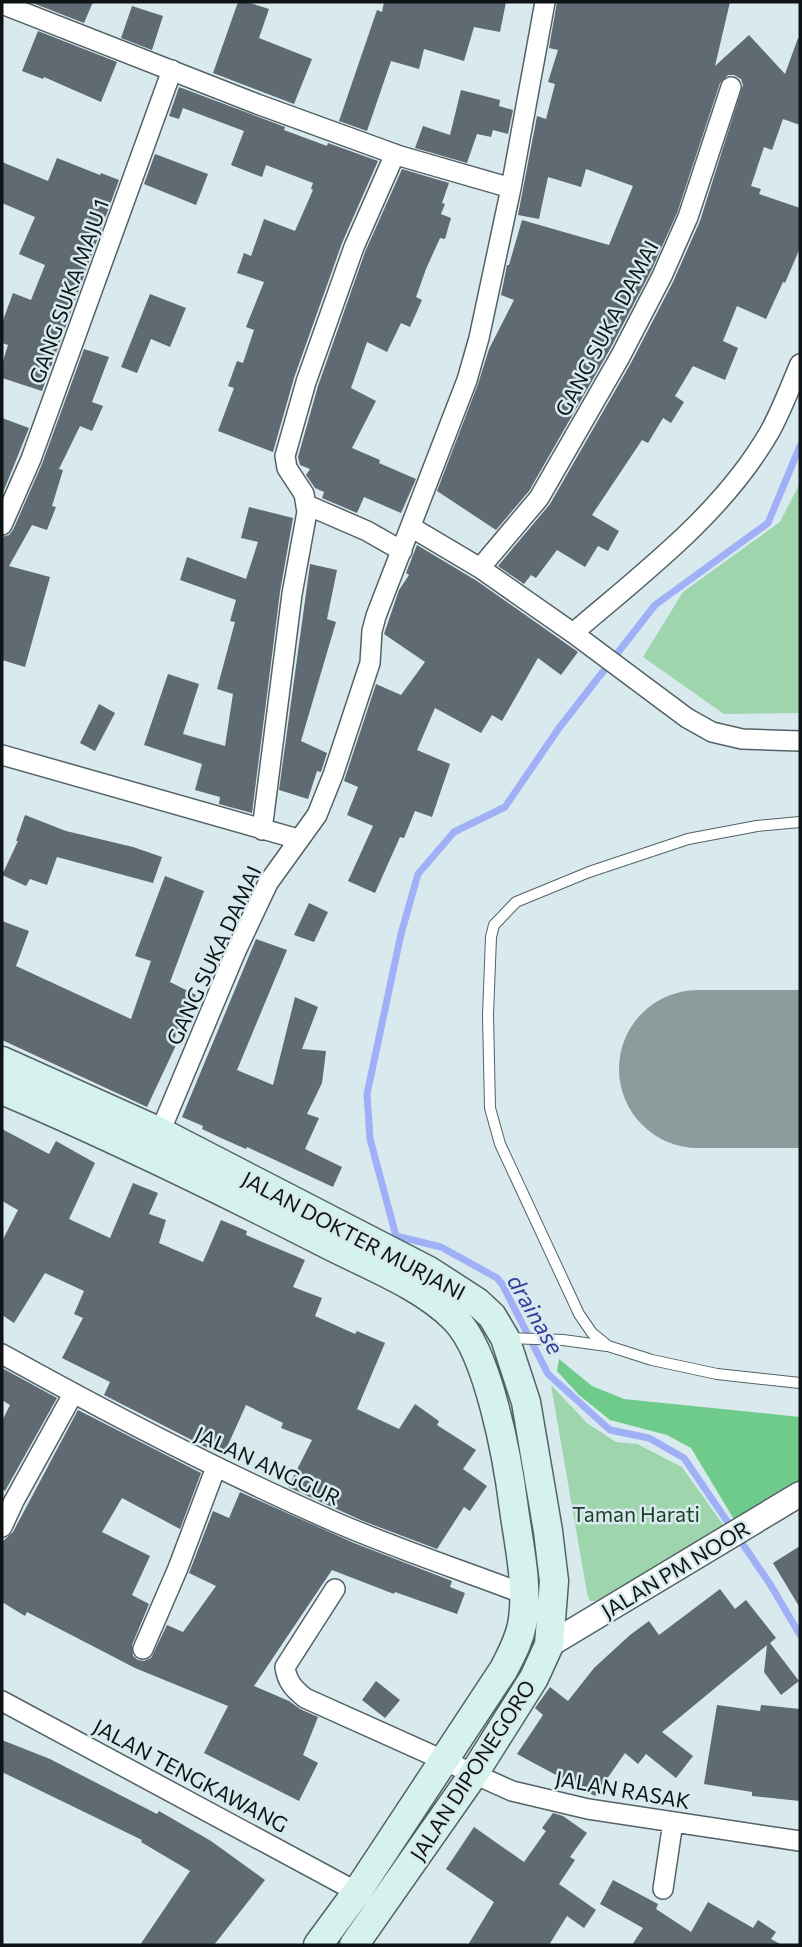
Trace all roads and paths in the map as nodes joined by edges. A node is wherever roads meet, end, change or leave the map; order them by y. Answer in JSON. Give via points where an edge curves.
{"nodes":[{"id":1,"x":545,"y":2,"type":"edge"},
{"id":2,"x":2,"y":4,"type":"edge"},
{"id":3,"x":172,"y":70,"type":"junction"},
{"id":4,"x":731,"y":87,"type":"dead end"},
{"id":5,"x":394,"y":154,"type":"junction"},
{"id":6,"x":511,"y":188,"type":"junction"},
{"id":7,"x":800,"y":364,"type":"edge"},
{"id":8,"x":307,"y":505,"type":"junction"},
{"id":9,"x":2,"y":525,"type":"edge"},
{"id":10,"x":411,"y":527,"type":"junction"},
{"id":11,"x":402,"y":551,"type":"junction"},
{"id":12,"x":480,"y":568,"type":"junction"},
{"id":13,"x":573,"y":633,"type":"junction"},
{"id":14,"x":800,"y":741,"type":"edge"},
{"id":15,"x":2,"y":755,"type":"edge"},
{"id":16,"x":800,"y":822,"type":"edge"},
{"id":17,"x":262,"y":830,"type":"junction"},
{"id":18,"x":298,"y":839,"type":"junction"},
{"id":19,"x":2,"y":1070,"type":"edge"},
{"id":20,"x":160,"y":1132,"type":"junction"},
{"id":21,"x":288,"y":1211,"type":"junction"},
{"id":22,"x":423,"y":1281,"type":"junction"},
{"id":23,"x":505,"y":1338,"type":"junction"},
{"id":24,"x":608,"y":1346,"type":"junction"},
{"id":25,"x":2,"y":1354,"type":"edge"},
{"id":26,"x":800,"y":1383,"type":"edge"},
{"id":27,"x":73,"y":1394,"type":"junction"},
{"id":28,"x":216,"y":1467,"type":"junction"},
{"id":29,"x":800,"y":1494,"type":"edge"},
{"id":30,"x":2,"y":1528,"type":"edge"},
{"id":31,"x":554,"y":1581,"type":"joint"},
{"id":32,"x":335,"y":1589,"type":"dead end"},
{"id":33,"x":524,"y":1594,"type":"junction"},
{"id":34,"x":549,"y":1645,"type":"junction"},
{"id":35,"x":143,"y":1649,"type":"dead end"},
{"id":36,"x":2,"y":1701,"type":"edge"},
{"id":37,"x":443,"y":1761,"type":"junction"},
{"id":38,"x":473,"y":1775,"type":"junction"},
{"id":39,"x":673,"y":1822,"type":"junction"},
{"id":40,"x":800,"y":1841,"type":"edge"},
{"id":41,"x":663,"y":1889,"type":"dead end"},
{"id":42,"x":357,"y":1892,"type":"junction"},
{"id":43,"x":318,"y":1945,"type":"edge"},
{"id":44,"x":354,"y":1945,"type":"edge"}],
"edges":[{"from":1,"to":6,"type":"street"},
{"from":2,"to":3,"type":"street"},
{"from":3,"to":5,"type":"street"},
{"from":3,"to":9,"type":"street","name":"GANG SUKA MAJU 1","via":[[31,458]]},
{"from":4,"to":12,"type":"street","name":"GANG SUKA DAMAI","via":[[688,217],[626,345],[539,498]]},
{"from":5,"to":6,"type":"street"},
{"from":5,"to":8,"type":"street","via":[[354,247],[285,456]]},
{"from":6,"to":10,"type":"street","name":"GANG SUKA DAMAI","via":[[467,380]]},
{"from":7,"to":13,"type":"street","via":[[769,433],[728,491],[680,540]]},
{"from":8,"to":11,"type":"street"},
{"from":8,"to":17,"type":"street"},
{"from":10,"to":11,"type":"street","name":"GANG SUKA DAMAI"},
{"from":10,"to":12,"type":"street"},
{"from":11,"to":18,"type":"street","name":"GANG SUKA DAMAI","via":[[376,616],[370,663],[333,775],[317,815]]},
{"from":12,"to":13,"type":"street"},
{"from":13,"to":14,"type":"street","via":[[712,732],[743,739]]},
{"from":15,"to":17,"type":"street"},
{"from":16,"to":24,"type":"lane","via":[[688,839],[589,872],[516,902],[494,925],[488,1015],[490,1108],[500,1144],[579,1314]]},
{"from":17,"to":18,"type":"street"},
{"from":18,"to":20,"type":"street","name":"GANG SUKA DAMAI","via":[[268,883]]},
{"from":19,"to":20,"type":"main road","name":"JALAN DOKTER MURJANI"},
{"from":19,"to":21,"type":"main road","name":"JALAN DOKTER MURJANI","via":[[75,1121]]},
{"from":20,"to":21,"type":"main road","name":"JALAN DOKTER MURJANI"},
{"from":21,"to":22,"type":"main road","name":"JALAN DOKTER MURJANI"},
{"from":22,"to":23,"type":"main road","name":"JALAN DOKTER MURJANI","via":[[477,1302]]},
{"from":22,"to":33,"type":"main road","name":"JALAN DOKTER MURJANI","via":[[456,1320],[480,1360],[513,1497]]},
{"from":23,"to":24,"type":"lane"},
{"from":23,"to":31,"type":"main road","name":"JALAN DOKTER MURJANI","via":[[526,1402]]},
{"from":24,"to":26,"type":"lane","via":[[717,1374]]},
{"from":25,"to":27,"type":"street","name":"JALAN ANGGUR"},
{"from":27,"to":28,"type":"street","name":"JALAN ANGGUR"},
{"from":27,"to":30,"type":"street"},
{"from":28,"to":33,"type":"street","name":"JALAN ANGGUR","via":[[337,1523]]},
{"from":28,"to":35,"type":"street"},
{"from":29,"to":34,"type":"street","name":"JALAN PM NOOR"},
{"from":31,"to":34,"type":"main road","name":"JALAN DIPONEGORO"},
{"from":32,"to":37,"type":"street","name":"JALAN RASAK","via":[[285,1667],[292,1687],[305,1698]]},
{"from":33,"to":37,"type":"main road","name":"JALAN DIPONEGORO","via":[[517,1644]]},
{"from":34,"to":38,"type":"main road","name":"JALAN DIPONEGORO","via":[[534,1678]]},
{"from":36,"to":42,"type":"street","name":"JALAN TENGKAWANG"},
{"from":37,"to":38,"type":"street","name":"JALAN RASAK"},
{"from":37,"to":42,"type":"main road","name":"JALAN DIPONEGORO"},
{"from":38,"to":39,"type":"street","name":"JALAN RASAK","via":[[512,1791]]},
{"from":38,"to":44,"type":"main road","name":"JALAN DIPONEGORO"},
{"from":39,"to":40,"type":"street","name":"JALAN RASAK"},
{"from":39,"to":41,"type":"street"},
{"from":42,"to":43,"type":"main road","name":"JALAN DIPONEGORO"}]}
